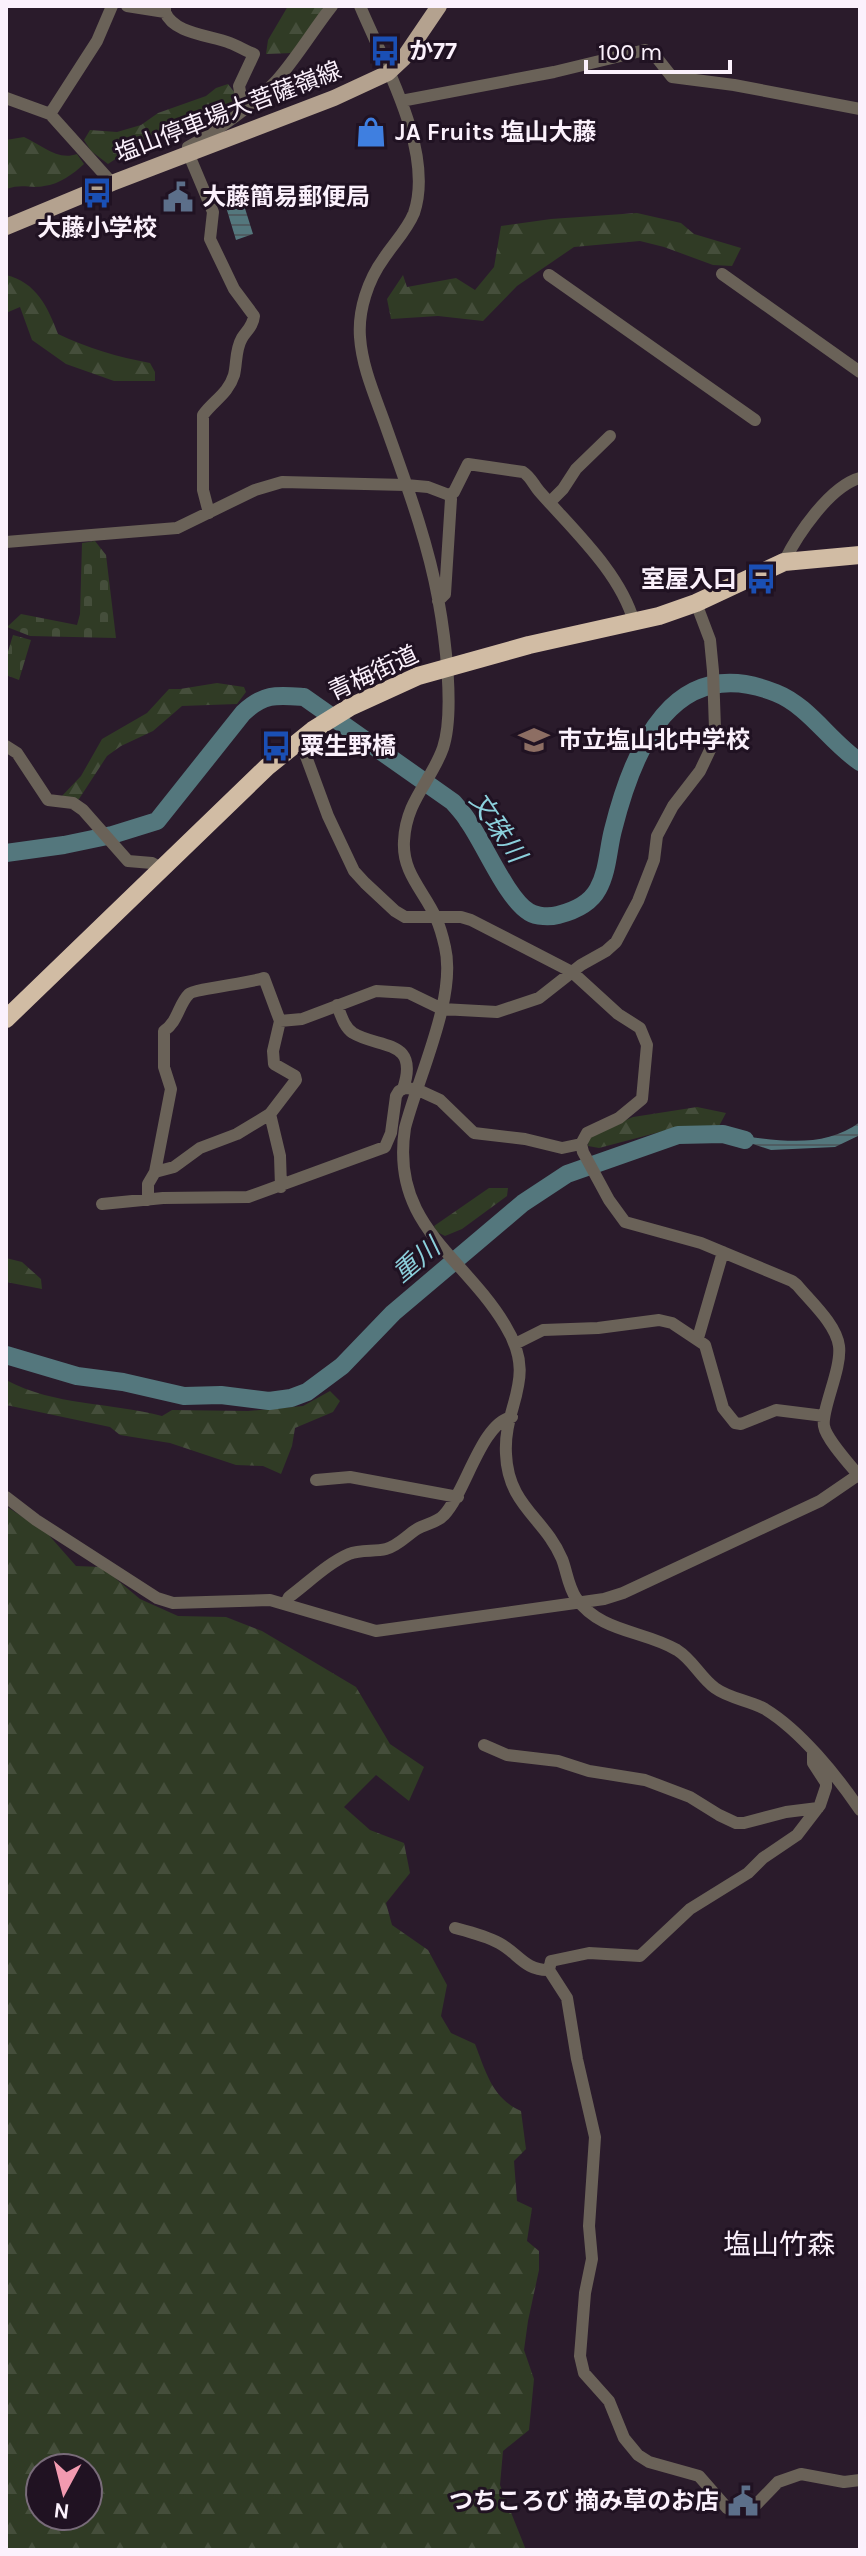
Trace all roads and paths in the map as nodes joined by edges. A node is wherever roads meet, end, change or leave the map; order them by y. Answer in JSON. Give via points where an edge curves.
{"nodes":[{"id":1,"x":112,"y":6,"type":"edge"},
{"id":2,"x":127,"y":6,"type":"edge"},
{"id":3,"x":332,"y":6,"type":"edge"},
{"id":4,"x":360,"y":6,"type":"edge"},
{"id":5,"x":439,"y":6,"type":"edge"},
{"id":6,"x":165,"y":9,"type":"edge"},
{"id":7,"x":388,"y":73,"type":"junction"},
{"id":8,"x":6,"y":98,"type":"edge"},
{"id":9,"x":401,"y":101,"type":"junction"},
{"id":10,"x":243,"y":108,"type":"junction"},
{"id":11,"x":860,"y":109,"type":"edge"},
{"id":12,"x":50,"y":114,"type":"junction"},
{"id":13,"x":189,"y":155,"type":"junction"},
{"id":14,"x":112,"y":183,"type":"junction"},
{"id":15,"x":6,"y":227,"type":"edge"},
{"id":16,"x":722,"y":274,"type":"dead end"},
{"id":17,"x":549,"y":275,"type":"dead end"},
{"id":18,"x":860,"y":372,"type":"edge"},
{"id":19,"x":755,"y":420,"type":"dead end"},
{"id":20,"x":610,"y":436,"type":"dead end"},
{"id":21,"x":860,"y":478,"type":"edge"},
{"id":22,"x":406,"y":485,"type":"junction"},
{"id":23,"x":449,"y":495,"type":"junction"},
{"id":24,"x":550,"y":502,"type":"junction"},
{"id":25,"x":209,"y":513,"type":"junction"},
{"id":26,"x":6,"y":542,"type":"edge"},
{"id":27,"x":860,"y":555,"type":"edge"},
{"id":28,"x":784,"y":562,"type":"junction"},
{"id":29,"x":438,"y":601,"type":"junction"},
{"id":30,"x":696,"y":603,"type":"junction"},
{"id":31,"x":634,"y":622,"type":"junction"},
{"id":32,"x":446,"y":667,"type":"junction"},
{"id":33,"x":306,"y":735,"type":"junction"},
{"id":34,"x":6,"y":746,"type":"edge"},
{"id":35,"x":161,"y":868,"type":"junction"},
{"id":36,"x":436,"y":918,"type":"junction"},
{"id":37,"x":572,"y":972,"type":"junction"},
{"id":38,"x":337,"y":1005,"type":"junction"},
{"id":39,"x":442,"y":1009,"type":"junction"},
{"id":40,"x":6,"y":1019,"type":"edge"},
{"id":41,"x":280,"y":1021,"type":"junction"},
{"id":42,"x":409,"y":1089,"type":"junction"},
{"id":43,"x":270,"y":1114,"type":"junction"},
{"id":44,"x":582,"y":1148,"type":"junction"},
{"id":45,"x":155,"y":1172,"type":"junction"},
{"id":46,"x":281,"y":1187,"type":"junction"},
{"id":47,"x":148,"y":1200,"type":"junction"},
{"id":48,"x":102,"y":1204,"type":"dead end"},
{"id":49,"x":723,"y":1252,"type":"junction"},
{"id":50,"x":698,"y":1338,"type":"junction"},
{"id":51,"x":515,"y":1344,"type":"junction"},
{"id":52,"x":824,"y":1416,"type":"junction"},
{"id":53,"x":512,"y":1417,"type":"junction"},
{"id":54,"x":859,"y":1476,"type":"edge"},
{"id":55,"x":316,"y":1480,"type":"dead end"},
{"id":56,"x":6,"y":1497,"type":"edge"},
{"id":57,"x":458,"y":1497,"type":"junction"},
{"id":58,"x":580,"y":1602,"type":"junction"},
{"id":59,"x":286,"y":1603,"type":"junction"},
{"id":60,"x":484,"y":1745,"type":"dead end"},
{"id":61,"x":813,"y":1753,"type":"junction"},
{"id":62,"x":818,"y":1808,"type":"junction"},
{"id":63,"x":860,"y":1810,"type":"edge"},
{"id":64,"x":455,"y":1928,"type":"dead end"},
{"id":65,"x":549,"y":1970,"type":"junction"},
{"id":66,"x":860,"y":2480,"type":"edge"}],
"edges":[{"from":1,"to":12,"type":"street","via":[[97,41]]},
{"from":2,"to":6,"type":"street"},
{"from":3,"to":10,"type":"street","via":[[275,82]]},
{"from":4,"to":7,"type":"street"},
{"from":5,"to":7,"type":"main road","name":"塩山停車場大菩薩嶺線"},
{"from":6,"to":10,"type":"street","via":[[168,20],[187,30],[254,54],[239,86]]},
{"from":7,"to":9,"type":"street"},
{"from":7,"to":13,"type":"main road","name":"塩山停車場大菩薩嶺線"},
{"from":8,"to":12,"type":"street"},
{"from":9,"to":11,"type":"street","via":[[645,50],[672,77]]},
{"from":9,"to":22,"type":"street","via":[[415,151],[414,212],[365,293],[359,336]]},
{"from":10,"to":13,"type":"street","via":[[188,147]]},
{"from":12,"to":14,"type":"street"},
{"from":13,"to":14,"type":"main road","name":"塩山停車場大菩薩嶺線"},
{"from":13,"to":25,"type":"street","via":[[213,212],[210,239],[254,316],[241,339],[224,396],[203,415],[203,490]]},
{"from":14,"to":15,"type":"main road","name":"塩山停車場大菩薩嶺線"},
{"from":16,"to":18,"type":"street"},
{"from":17,"to":19,"type":"street"},
{"from":20,"to":24,"type":"street"},
{"from":21,"to":28,"type":"street","via":[[843,485],[816,513]]},
{"from":22,"to":23,"type":"street"},
{"from":22,"to":25,"type":"street","via":[[282,482]]},
{"from":22,"to":29,"type":"street","via":[[430,556]]},
{"from":23,"to":24,"type":"street","via":[[468,464],[523,472]]},
{"from":23,"to":29,"type":"street","via":[[445,594]]},
{"from":24,"to":31,"type":"street","via":[[622,591]]},
{"from":25,"to":26,"type":"street","via":[[162,531]]},
{"from":27,"to":28,"type":"highway","name":"青梅街道"},
{"from":28,"to":30,"type":"highway","name":"青梅街道"},
{"from":29,"to":32,"type":"street"},
{"from":30,"to":31,"type":"highway","name":"青梅街道"},
{"from":30,"to":37,"type":"street","via":[[710,640],[713,671],[710,750],[657,836],[654,860],[616,942]]},
{"from":31,"to":32,"type":"highway","name":"青梅街道"},
{"from":32,"to":33,"type":"highway","name":"青梅街道","via":[[350,707]]},
{"from":32,"to":36,"type":"street","via":[[445,744],[416,796],[404,846],[413,882]]},
{"from":33,"to":35,"type":"highway","name":"青梅街道"},
{"from":33,"to":36,"type":"street","via":[[328,816],[354,871],[395,911],[415,919]]},
{"from":34,"to":35,"type":"street","via":[[17,753],[48,800],[73,803],[128,861]]},
{"from":35,"to":40,"type":"highway","name":"青梅街道"},
{"from":36,"to":37,"type":"street","via":[[471,920]]},
{"from":36,"to":39,"type":"street","via":[[448,972]]},
{"from":37,"to":39,"type":"street","via":[[539,998],[497,1012]]},
{"from":37,"to":44,"type":"street","via":[[640,1028],[647,1045],[642,1099],[619,1118],[587,1133]]},
{"from":38,"to":39,"type":"street","via":[[376,991],[399,991]]},
{"from":38,"to":41,"type":"street","via":[[302,1019]]},
{"from":38,"to":42,"type":"street","via":[[355,1035],[398,1050],[407,1065]]},
{"from":39,"to":42,"type":"street"},
{"from":41,"to":43,"type":"street","via":[[274,1064],[296,1080]]},
{"from":41,"to":45,"type":"street","via":[[264,978],[195,990],[187,996],[164,1031],[164,1067],[171,1089]]},
{"from":42,"to":44,"type":"street","via":[[440,1100],[474,1133]]},
{"from":42,"to":46,"type":"street","via":[[396,1096],[385,1147]]},
{"from":42,"to":51,"type":"street","via":[[403,1166],[411,1199],[440,1247],[495,1310]]},
{"from":43,"to":45,"type":"street","via":[[200,1148],[174,1167]]},
{"from":43,"to":46,"type":"street"},
{"from":44,"to":49,"type":"street","via":[[625,1222]]},
{"from":45,"to":47,"type":"street"},
{"from":46,"to":47,"type":"street","via":[[239,1199]]},
{"from":47,"to":48,"type":"street"},
{"from":49,"to":50,"type":"street"},
{"from":49,"to":52,"type":"street","via":[[792,1281],[834,1331],[839,1354]]},
{"from":50,"to":51,"type":"street","via":[[659,1320],[543,1330]]},
{"from":50,"to":52,"type":"street","via":[[708,1351],[723,1408],[735,1423],[776,1410]]},
{"from":51,"to":53,"type":"street","via":[[520,1383]]},
{"from":52,"to":54,"type":"street","via":[[824,1429]]},
{"from":53,"to":57,"type":"street","via":[[496,1425],[483,1444]]},
{"from":53,"to":58,"type":"street","via":[[506,1452],[511,1483],[557,1549]]},
{"from":54,"to":58,"type":"street","via":[[820,1501],[623,1593]]},
{"from":55,"to":57,"type":"street","via":[[350,1477]]},
{"from":56,"to":59,"type":"street","via":[[165,1601]]},
{"from":57,"to":59,"type":"street","via":[[442,1518],[395,1546],[342,1558]]},
{"from":58,"to":59,"type":"street","via":[[376,1631]]},
{"from":58,"to":61,"type":"street","via":[[606,1625],[679,1651],[715,1688],[768,1711]]},
{"from":60,"to":62,"type":"street","via":[[507,1755],[645,1780],[736,1823]]},
{"from":61,"to":62,"type":"street","via":[[826,1783]]},
{"from":61,"to":63,"type":"street"},
{"from":62,"to":65,"type":"street","via":[[797,1835],[690,1909],[646,1953],[589,1953],[551,1961]]},
{"from":64,"to":65,"type":"street","via":[[510,1949],[529,1967]]},
{"from":65,"to":66,"type":"street","via":[[567,1998],[595,2137],[592,2259],[580,2356],[584,2373],[609,2401],[624,2438],[638,2455],[699,2476],[734,2512],[751,2510],[778,2482],[801,2474]]}]}
